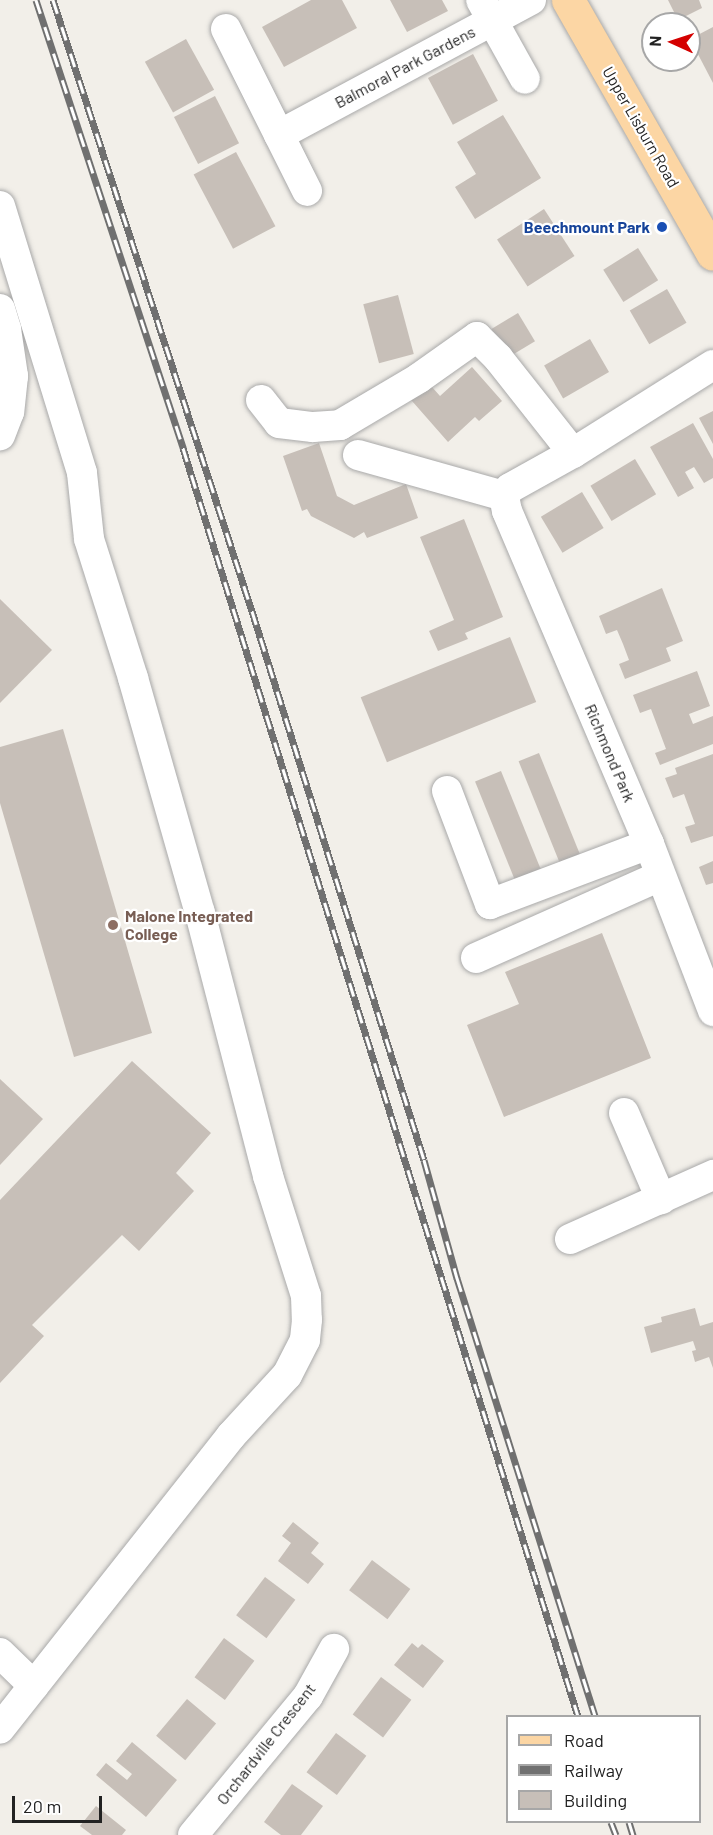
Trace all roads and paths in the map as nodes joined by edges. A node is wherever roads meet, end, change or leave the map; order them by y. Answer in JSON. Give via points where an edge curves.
{"nodes":[{"id":1,"x":531,"y":0,"type":"edge"},
{"id":2,"x":568,"y":0,"type":"edge"},
{"id":3,"x":487,"y":10,"type":"edge"},
{"id":4,"x":226,"y":29,"type":"dead end"},
{"id":5,"x":525,"y":80,"type":"dead end"},
{"id":6,"x":279,"y":135,"type":"junction"},
{"id":7,"x":307,"y":191,"type":"dead end"},
{"id":8,"x":0,"y":206,"type":"edge"},
{"id":9,"x":713,"y":254,"type":"edge"},
{"id":10,"x":0,"y":309,"type":"edge"},
{"id":11,"x":713,"y":365,"type":"edge"},
{"id":12,"x":261,"y":400,"type":"dead end"},
{"id":13,"x":0,"y":435,"type":"edge"},
{"id":14,"x":573,"y":453,"type":"junction"},
{"id":15,"x":358,"y":454,"type":"dead end"},
{"id":16,"x":504,"y":496,"type":"junction"},
{"id":17,"x":447,"y":791,"type":"dead end"},
{"id":18,"x":649,"y":844,"type":"junction"},
{"id":19,"x":660,"y":876,"type":"junction"},
{"id":20,"x":476,"y":958,"type":"dead end"},
{"id":21,"x":713,"y":1011,"type":"edge"},
{"id":22,"x":624,"y":1113,"type":"dead end"},
{"id":23,"x":713,"y":1175,"type":"edge"},
{"id":24,"x":661,"y":1199,"type":"junction"},
{"id":25,"x":570,"y":1239,"type":"dead end"},
{"id":26,"x":334,"y":1649,"type":"dead end"},
{"id":27,"x":0,"y":1653,"type":"edge"},
{"id":28,"x":34,"y":1686,"type":"junction"},
{"id":29,"x":0,"y":1729,"type":"edge"},
{"id":30,"x":193,"y":1835,"type":"edge"}],
"edges":[{"from":1,"to":3,"type":"street","name":"Balmoral Park Gardens"},
{"from":2,"to":9,"type":"main road","name":"Upper Lisburn Road"},
{"from":3,"to":5,"type":"street"},
{"from":3,"to":6,"type":"street","name":"Balmoral Park Gardens"},
{"from":4,"to":6,"type":"street"},
{"from":6,"to":7,"type":"street"},
{"from":8,"to":28,"type":"street","via":[[82,473],[89,539],[200,913],[268,1176],[306,1296],[307,1320],[305,1340],[287,1375],[231,1436]]},
{"from":10,"to":13,"type":"street","via":[[13,376],[9,412]]},
{"from":11,"to":14,"type":"street"},
{"from":12,"to":14,"type":"street","via":[[279,423],[340,425],[419,378],[477,337]]},
{"from":14,"to":16,"type":"street","via":[[510,488]]},
{"from":15,"to":16,"type":"street"},
{"from":16,"to":18,"type":"street","name":"Richmond Park"},
{"from":17,"to":18,"type":"street","via":[[490,904]]},
{"from":18,"to":19,"type":"street","name":"Richmond Park"},
{"from":19,"to":20,"type":"street"},
{"from":19,"to":21,"type":"street","name":"Richmond Park"},
{"from":22,"to":24,"type":"street"},
{"from":23,"to":24,"type":"street"},
{"from":24,"to":25,"type":"street"},
{"from":26,"to":30,"type":"street","name":"Orchardville Crescent","via":[[308,1696]]},
{"from":27,"to":28,"type":"street"},
{"from":28,"to":29,"type":"street"}]}
